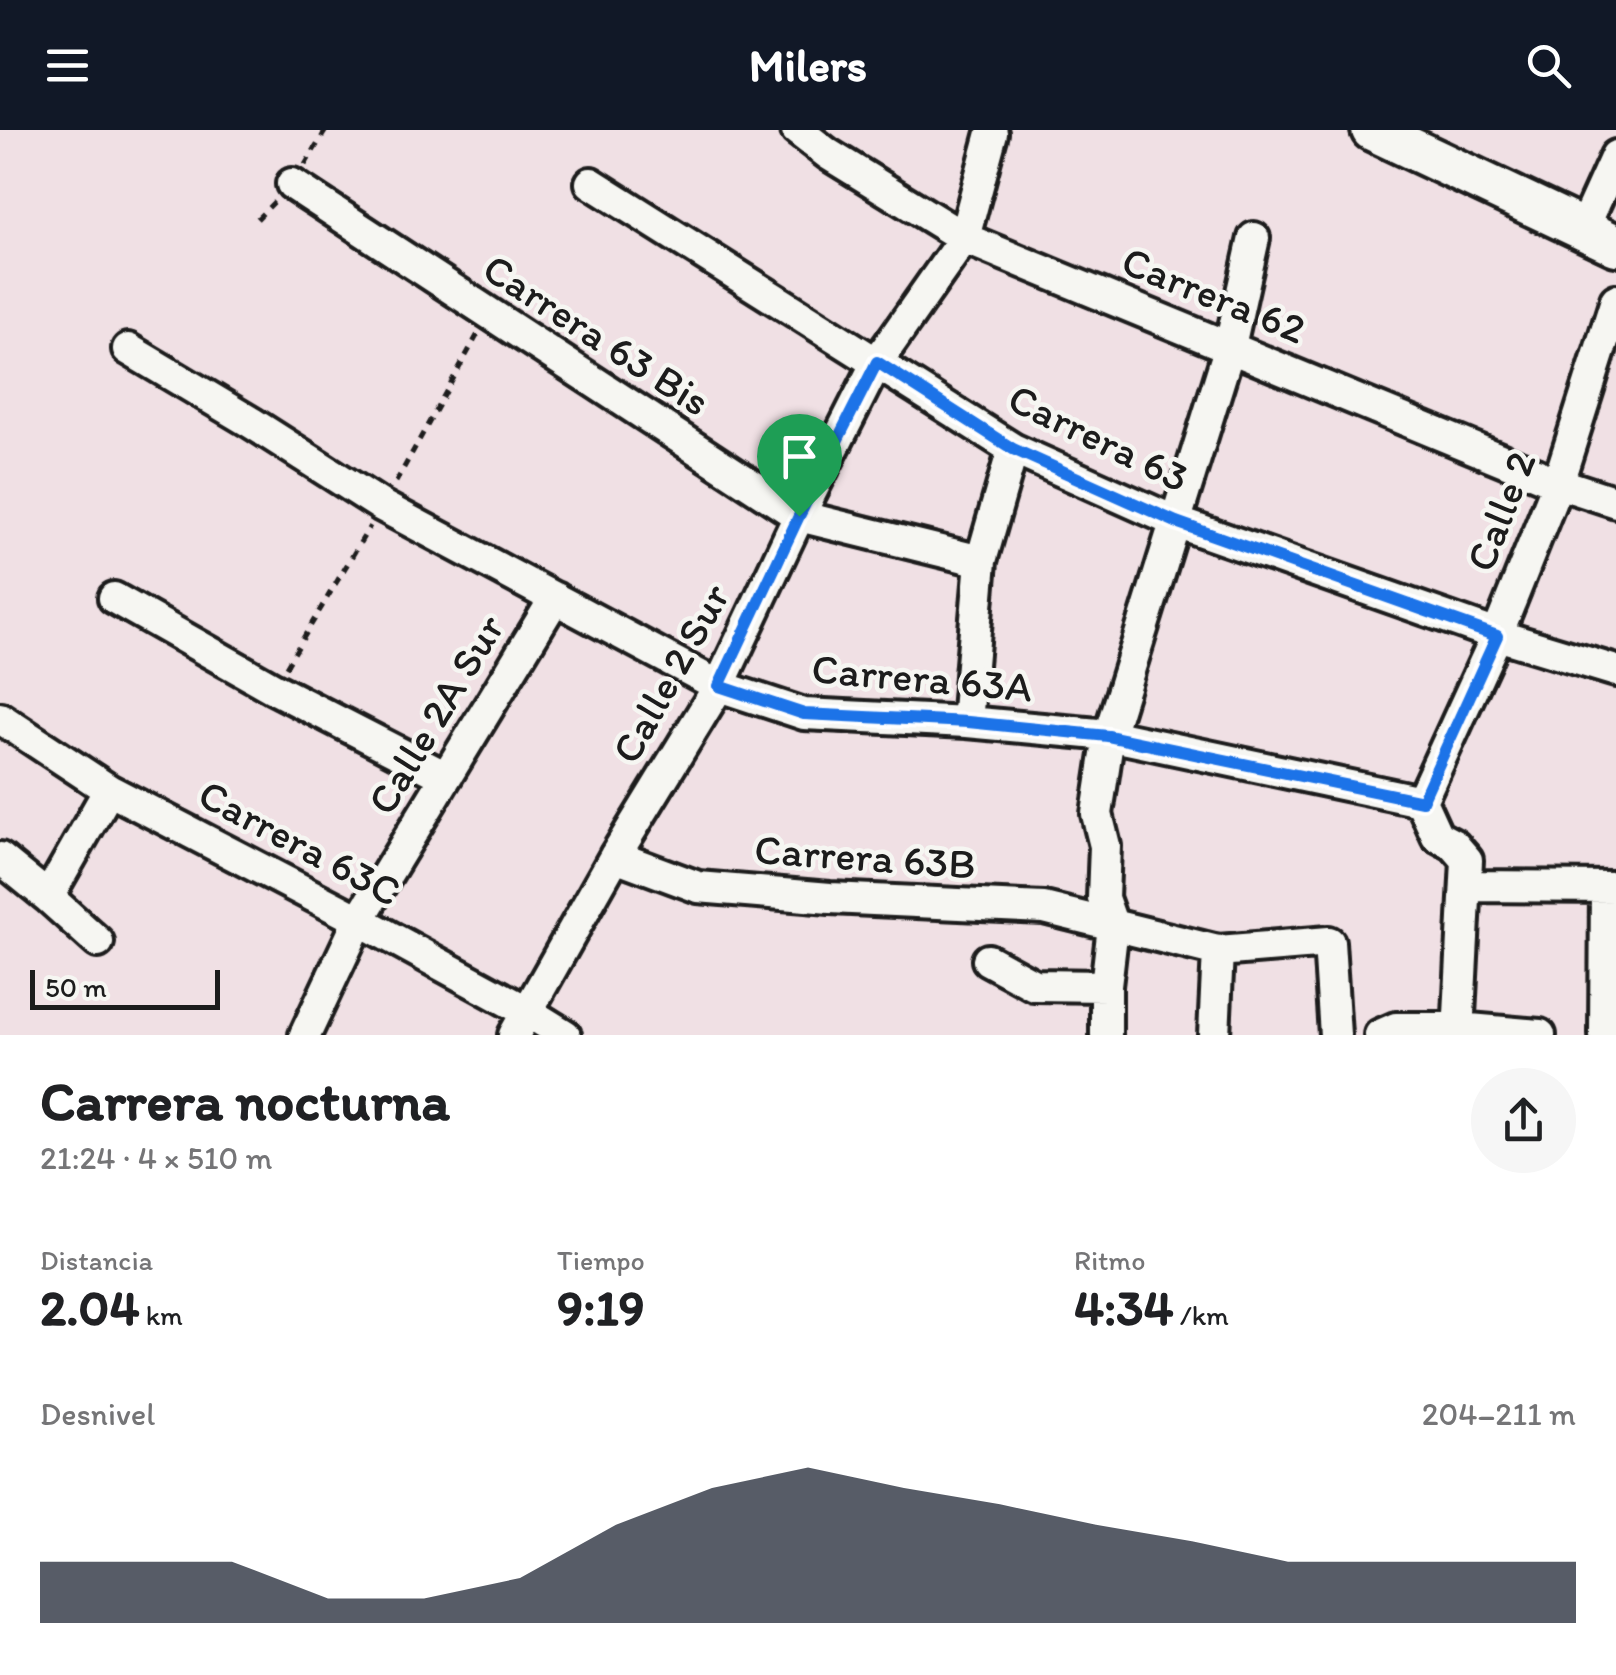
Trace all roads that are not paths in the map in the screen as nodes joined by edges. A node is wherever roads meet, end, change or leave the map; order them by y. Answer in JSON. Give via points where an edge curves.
{"nodes":[{"id":1,"x":797,"y":130,"type":"edge"},
{"id":2,"x":1384,"y":132,"type":"edge"},
{"id":3,"x":992,"y":133,"type":"dead end"},
{"id":4,"x":1616,"y":156,"type":"edge"},
{"id":5,"x":292,"y":184,"type":"dead end"},
{"id":6,"x":591,"y":184,"type":"dead end"},
{"id":7,"x":1600,"y":237,"type":"edge"},
{"id":8,"x":964,"y":238,"type":"junction"},
{"id":9,"x":1254,"y":238,"type":"dead end"},
{"id":10,"x":1616,"y":300,"type":"edge"},
{"id":11,"x":1230,"y":346,"type":"junction"},
{"id":12,"x":128,"y":349,"type":"dead end"},
{"id":13,"x":877,"y":362,"type":"junction"},
{"id":14,"x":1013,"y":449,"type":"junction"},
{"id":15,"x":1558,"y":483,"type":"junction"},
{"id":16,"x":1616,"y":502,"type":"edge"},
{"id":17,"x":799,"y":516,"type":"junction"},
{"id":18,"x":1176,"y":522,"type":"junction"},
{"id":19,"x":981,"y":560,"type":"junction"},
{"id":20,"x":114,"y":598,"type":"dead end"},
{"id":21,"x":555,"y":598,"type":"junction"},
{"id":22,"x":1497,"y":636,"type":"junction"},
{"id":23,"x":1616,"y":671,"type":"edge"},
{"id":24,"x":719,"y":686,"type":"junction"},
{"id":25,"x":0,"y":718,"type":"edge"},
{"id":26,"x":968,"y":722,"type":"junction"},
{"id":27,"x":1108,"y":736,"type":"junction"},
{"id":28,"x":446,"y":777,"type":"junction"},
{"id":29,"x":109,"y":790,"type":"junction"},
{"id":30,"x":1422,"y":801,"type":"junction"},
{"id":31,"x":616,"y":856,"type":"junction"},
{"id":32,"x":0,"y":858,"type":"edge"},
{"id":33,"x":1466,"y":886,"type":"junction"},
{"id":34,"x":1611,"y":887,"type":"edge"},
{"id":35,"x":48,"y":896,"type":"junction"},
{"id":36,"x":360,"y":920,"type":"junction"},
{"id":37,"x":1114,"y":926,"type":"junction"},
{"id":38,"x":98,"y":942,"type":"dead end"},
{"id":39,"x":1218,"y":951,"type":"junction"},
{"id":40,"x":988,"y":960,"type":"dead end"},
{"id":41,"x":1106,"y":986,"type":"junction"},
{"id":42,"x":521,"y":1023,"type":"edge"},
{"id":43,"x":1458,"y":1031,"type":"edge"},
{"id":44,"x":305,"y":1035,"type":"edge"},
{"id":45,"x":565,"y":1035,"type":"edge"},
{"id":46,"x":1106,"y":1035,"type":"edge"},
{"id":47,"x":1214,"y":1035,"type":"edge"},
{"id":48,"x":1335,"y":1035,"type":"edge"},
{"id":49,"x":1380,"y":1035,"type":"edge"},
{"id":50,"x":1540,"y":1035,"type":"edge"},
{"id":51,"x":1605,"y":1035,"type":"edge"}],
"edges":[{"from":1,"to":8,"type":"street","name":"Carrera 62"},
{"from":2,"to":7,"type":"street"},
{"from":3,"to":8,"type":"street","name":"Calle 2 Sur"},
{"from":4,"to":7,"type":"street"},
{"from":5,"to":17,"type":"street","name":"Carrera 63 Bis"},
{"from":6,"to":13,"type":"street","name":"Carrera 63"},
{"from":8,"to":11,"type":"street","name":"Carrera 62"},
{"from":8,"to":13,"type":"street","name":"Calle 2 Sur"},
{"from":9,"to":11,"type":"street"},
{"from":10,"to":15,"type":"street","name":"Calle 2"},
{"from":11,"to":15,"type":"street","name":"Carrera 62"},
{"from":11,"to":18,"type":"street"},
{"from":12,"to":21,"type":"street","name":"Carrera 63A","via":[[382,506]]},
{"from":13,"to":14,"type":"street","name":"Carrera 63"},
{"from":13,"to":17,"type":"street","name":"Calle 2 Sur"},
{"from":14,"to":18,"type":"street","name":"Carrera 63"},
{"from":14,"to":19,"type":"street"},
{"from":15,"to":16,"type":"street","name":"Carrera 62"},
{"from":15,"to":22,"type":"street","name":"Calle 2"},
{"from":17,"to":19,"type":"street","name":"Carrera 63 Bis"},
{"from":17,"to":24,"type":"street","name":"Calle 2 Sur"},
{"from":18,"to":22,"type":"street","name":"Carrera 63"},
{"from":18,"to":27,"type":"street"},
{"from":19,"to":26,"type":"street"},
{"from":20,"to":28,"type":"street"},
{"from":21,"to":24,"type":"street","name":"Carrera 63A"},
{"from":21,"to":28,"type":"street","name":"Calle 2A Sur"},
{"from":22,"to":23,"type":"street","name":"Carrera 63"},
{"from":22,"to":30,"type":"street","name":"Calle 2"},
{"from":24,"to":26,"type":"street","name":"Carrera 63A","via":[[804,714]]},
{"from":24,"to":31,"type":"street","name":"Calle 2 Sur"},
{"from":25,"to":29,"type":"street","name":"Carrera 63C"},
{"from":26,"to":27,"type":"street","name":"Carrera 63A"},
{"from":27,"to":30,"type":"street","name":"Carrera 63A"},
{"from":27,"to":37,"type":"street","via":[[1096,814],[1106,846],[1103,898]]},
{"from":28,"to":36,"type":"street","name":"Calle 2A Sur"},
{"from":29,"to":35,"type":"street"},
{"from":29,"to":36,"type":"street","name":"Carrera 63C"},
{"from":30,"to":33,"type":"street","via":[[1436,836],[1467,860]]},
{"from":31,"to":37,"type":"street","name":"Carrera 63B","via":[[698,887],[1044,908]]},
{"from":31,"to":42,"type":"street","name":"Calle 2 Sur"},
{"from":32,"to":35,"type":"street"},
{"from":33,"to":34,"type":"street"},
{"from":33,"to":43,"type":"street"},
{"from":34,"to":51,"type":"street"},
{"from":35,"to":38,"type":"street"},
{"from":36,"to":42,"type":"street","name":"Carrera 63C"},
{"from":36,"to":44,"type":"street","name":"Calle 2A Sur"},
{"from":37,"to":39,"type":"street","name":"Carrera 63B"},
{"from":37,"to":41,"type":"street"},
{"from":39,"to":47,"type":"street"},
{"from":39,"to":48,"type":"street","name":"Carrera 63B","via":[[1329,942]]},
{"from":40,"to":41,"type":"street","via":[[1034,985]]},
{"from":41,"to":46,"type":"street"},
{"from":42,"to":45,"type":"street","name":"Carrera 63C"},
{"from":43,"to":49,"type":"street","via":[[1396,1028]]},
{"from":43,"to":50,"type":"street"}]}
